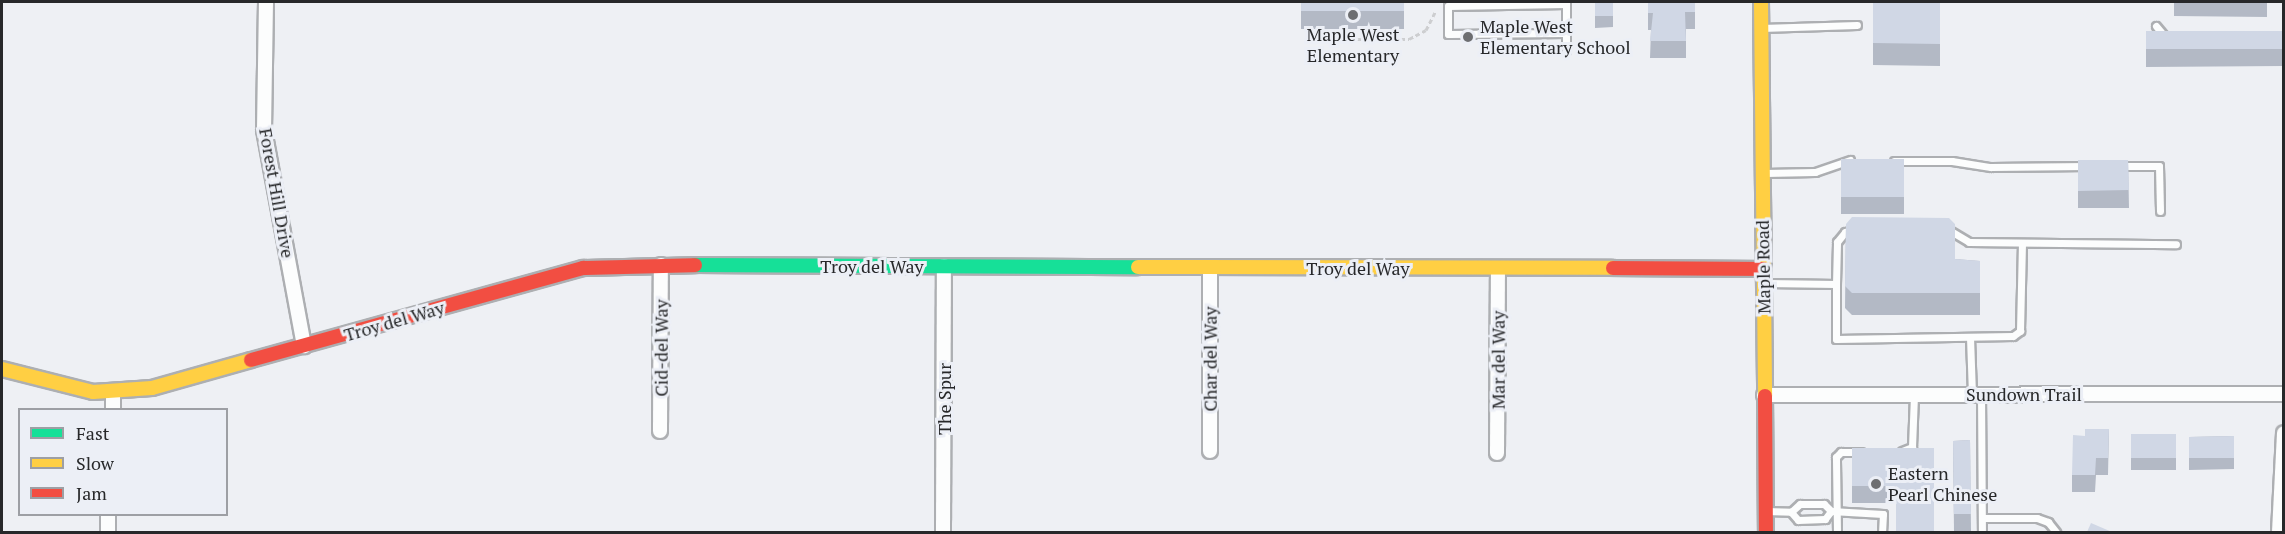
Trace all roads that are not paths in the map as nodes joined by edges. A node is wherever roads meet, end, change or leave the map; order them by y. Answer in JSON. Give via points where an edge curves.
{"nodes":[{"id":1,"x":266,"y":2,"type":"edge"},
{"id":2,"x":1761,"y":2,"type":"edge"},
{"id":3,"x":1566,"y":3,"type":"edge"},
{"id":4,"x":1857,"y":25,"type":"dead end"},
{"id":5,"x":2156,"y":26,"type":"dead end"},
{"id":6,"x":1761,"y":28,"type":"junction"},
{"id":7,"x":1566,"y":33,"type":"junction"},
{"id":8,"x":2177,"y":39,"type":"edge"},
{"id":9,"x":1566,"y":50,"type":"dead end"},
{"id":10,"x":1865,"y":160,"type":"edge"},
{"id":11,"x":1887,"y":161,"type":"edge"},
{"id":12,"x":2099,"y":166,"type":"edge"},
{"id":13,"x":2111,"y":166,"type":"edge"},
{"id":14,"x":1762,"y":173,"type":"junction"},
{"id":15,"x":2160,"y":210,"type":"dead end"},
{"id":16,"x":1870,"y":230,"type":"edge"},
{"id":17,"x":1940,"y":230,"type":"edge"},
{"id":18,"x":2022,"y":244,"type":"junction"},
{"id":19,"x":2176,"y":244,"type":"dead end"},
{"id":20,"x":661,"y":265,"type":"junction"},
{"id":21,"x":944,"y":266,"type":"junction"},
{"id":22,"x":1210,"y":267,"type":"junction"},
{"id":23,"x":1498,"y":268,"type":"junction"},
{"id":24,"x":1763,"y":268,"type":"junction"},
{"id":25,"x":1763,"y":283,"type":"junction"},
{"id":26,"x":1836,"y":284,"type":"junction"},
{"id":27,"x":1970,"y":337,"type":"junction"},
{"id":28,"x":304,"y":346,"type":"junction"},
{"id":29,"x":2,"y":369,"type":"edge"},
{"id":30,"x":113,"y":392,"type":"junction"},
{"id":31,"x":1976,"y":394,"type":"junction"},
{"id":32,"x":2283,"y":394,"type":"edge"},
{"id":33,"x":1764,"y":395,"type":"junction"},
{"id":34,"x":1914,"y":395,"type":"junction"},
{"id":35,"x":112,"y":408,"type":"edge"},
{"id":36,"x":660,"y":431,"type":"dead end"},
{"id":37,"x":2283,"y":433,"type":"edge"},
{"id":38,"x":1210,"y":451,"type":"dead end"},
{"id":39,"x":1877,"y":452,"type":"edge"},
{"id":40,"x":1889,"y":452,"type":"edge"},
{"id":41,"x":1497,"y":453,"type":"dead end"},
{"id":42,"x":1765,"y":511,"type":"junction"},
{"id":43,"x":1834,"y":511,"type":"junction"},
{"id":44,"x":1791,"y":512,"type":"junction"},
{"id":45,"x":108,"y":516,"type":"edge"},
{"id":46,"x":1982,"y":518,"type":"junction"},
{"id":47,"x":108,"y":532,"type":"edge"},
{"id":48,"x":943,"y":532,"type":"edge"},
{"id":49,"x":1766,"y":532,"type":"edge"},
{"id":50,"x":1837,"y":532,"type":"edge"},
{"id":51,"x":1882,"y":532,"type":"edge"},
{"id":52,"x":1982,"y":532,"type":"edge"},
{"id":53,"x":2056,"y":532,"type":"edge"},
{"id":54,"x":2279,"y":532,"type":"edge"}],
"edges":[{"from":1,"to":28,"type":"street","name":"Forest Hill Drive","via":[[264,130]]},
{"from":2,"to":6,"type":"street","name":"Maple Road"},
{"from":3,"to":7,"type":"lane"},
{"from":3,"to":7,"type":"lane","via":[[1448,6],[1448,34]]},
{"from":4,"to":6,"type":"lane"},
{"from":5,"to":8,"type":"lane","via":[[2165,38]]},
{"from":6,"to":14,"type":"street","name":"Maple Road"},
{"from":7,"to":9,"type":"lane"},
{"from":10,"to":14,"type":"lane","via":[[1844,160],[1815,172]]},
{"from":11,"to":12,"type":"lane","via":[[1952,161],[1991,167]]},
{"from":13,"to":15,"type":"lane","via":[[2158,166]]},
{"from":14,"to":24,"type":"street","name":"Maple Road"},
{"from":16,"to":26,"type":"lane","via":[[1845,232],[1837,242]]},
{"from":17,"to":18,"type":"lane","via":[[1952,230],[1969,242]]},
{"from":18,"to":19,"type":"lane"},
{"from":18,"to":27,"type":"lane","via":[[2020,331],[2013,336]]},
{"from":20,"to":21,"type":"street","name":"Troy del Way"},
{"from":20,"to":28,"type":"street","name":"Troy del Way","via":[[583,268]]},
{"from":20,"to":36,"type":"street","name":"Cid-del Way"},
{"from":21,"to":22,"type":"street","name":"Troy del Way"},
{"from":21,"to":48,"type":"street","name":"The Spur"},
{"from":22,"to":23,"type":"street","name":"Troy del Way"},
{"from":22,"to":38,"type":"street","name":"Char del Way"},
{"from":23,"to":24,"type":"street","name":"Troy del Way"},
{"from":23,"to":41,"type":"street","name":"Mar del Way"},
{"from":24,"to":25,"type":"street","name":"Maple Road"},
{"from":25,"to":26,"type":"lane"},
{"from":25,"to":33,"type":"street","name":"Maple Road"},
{"from":26,"to":27,"type":"lane","via":[[1836,339]]},
{"from":27,"to":31,"type":"lane"},
{"from":28,"to":30,"type":"street","name":"Troy del Way","via":[[190,380]]},
{"from":29,"to":30,"type":"street","name":"Troy del Way","via":[[61,387]]},
{"from":30,"to":35,"type":"street"},
{"from":31,"to":32,"type":"street","name":"Sundown Trail"},
{"from":31,"to":34,"type":"street","name":"Sundown Trail"},
{"from":31,"to":46,"type":"lane"},
{"from":33,"to":34,"type":"street","name":"Sundown Trail"},
{"from":33,"to":42,"type":"street","name":"Maple Road"},
{"from":34,"to":40,"type":"lane","via":[[1912,447]]},
{"from":37,"to":54,"type":"street"},
{"from":39,"to":43,"type":"lane","via":[[1841,452],[1836,457]]},
{"from":42,"to":44,"type":"lane"},
{"from":42,"to":49,"type":"street","name":"Maple Road"},
{"from":43,"to":44,"type":"lane","via":[[1824,504],[1800,504]]},
{"from":43,"to":44,"type":"lane","via":[[1825,519],[1798,520]]},
{"from":43,"to":50,"type":"lane"},
{"from":43,"to":51,"type":"lane","via":[[1882,514]]},
{"from":45,"to":47,"type":"street"},
{"from":46,"to":52,"type":"lane"},
{"from":46,"to":53,"type":"lane","via":[[2037,518],[2048,522]]}]}
